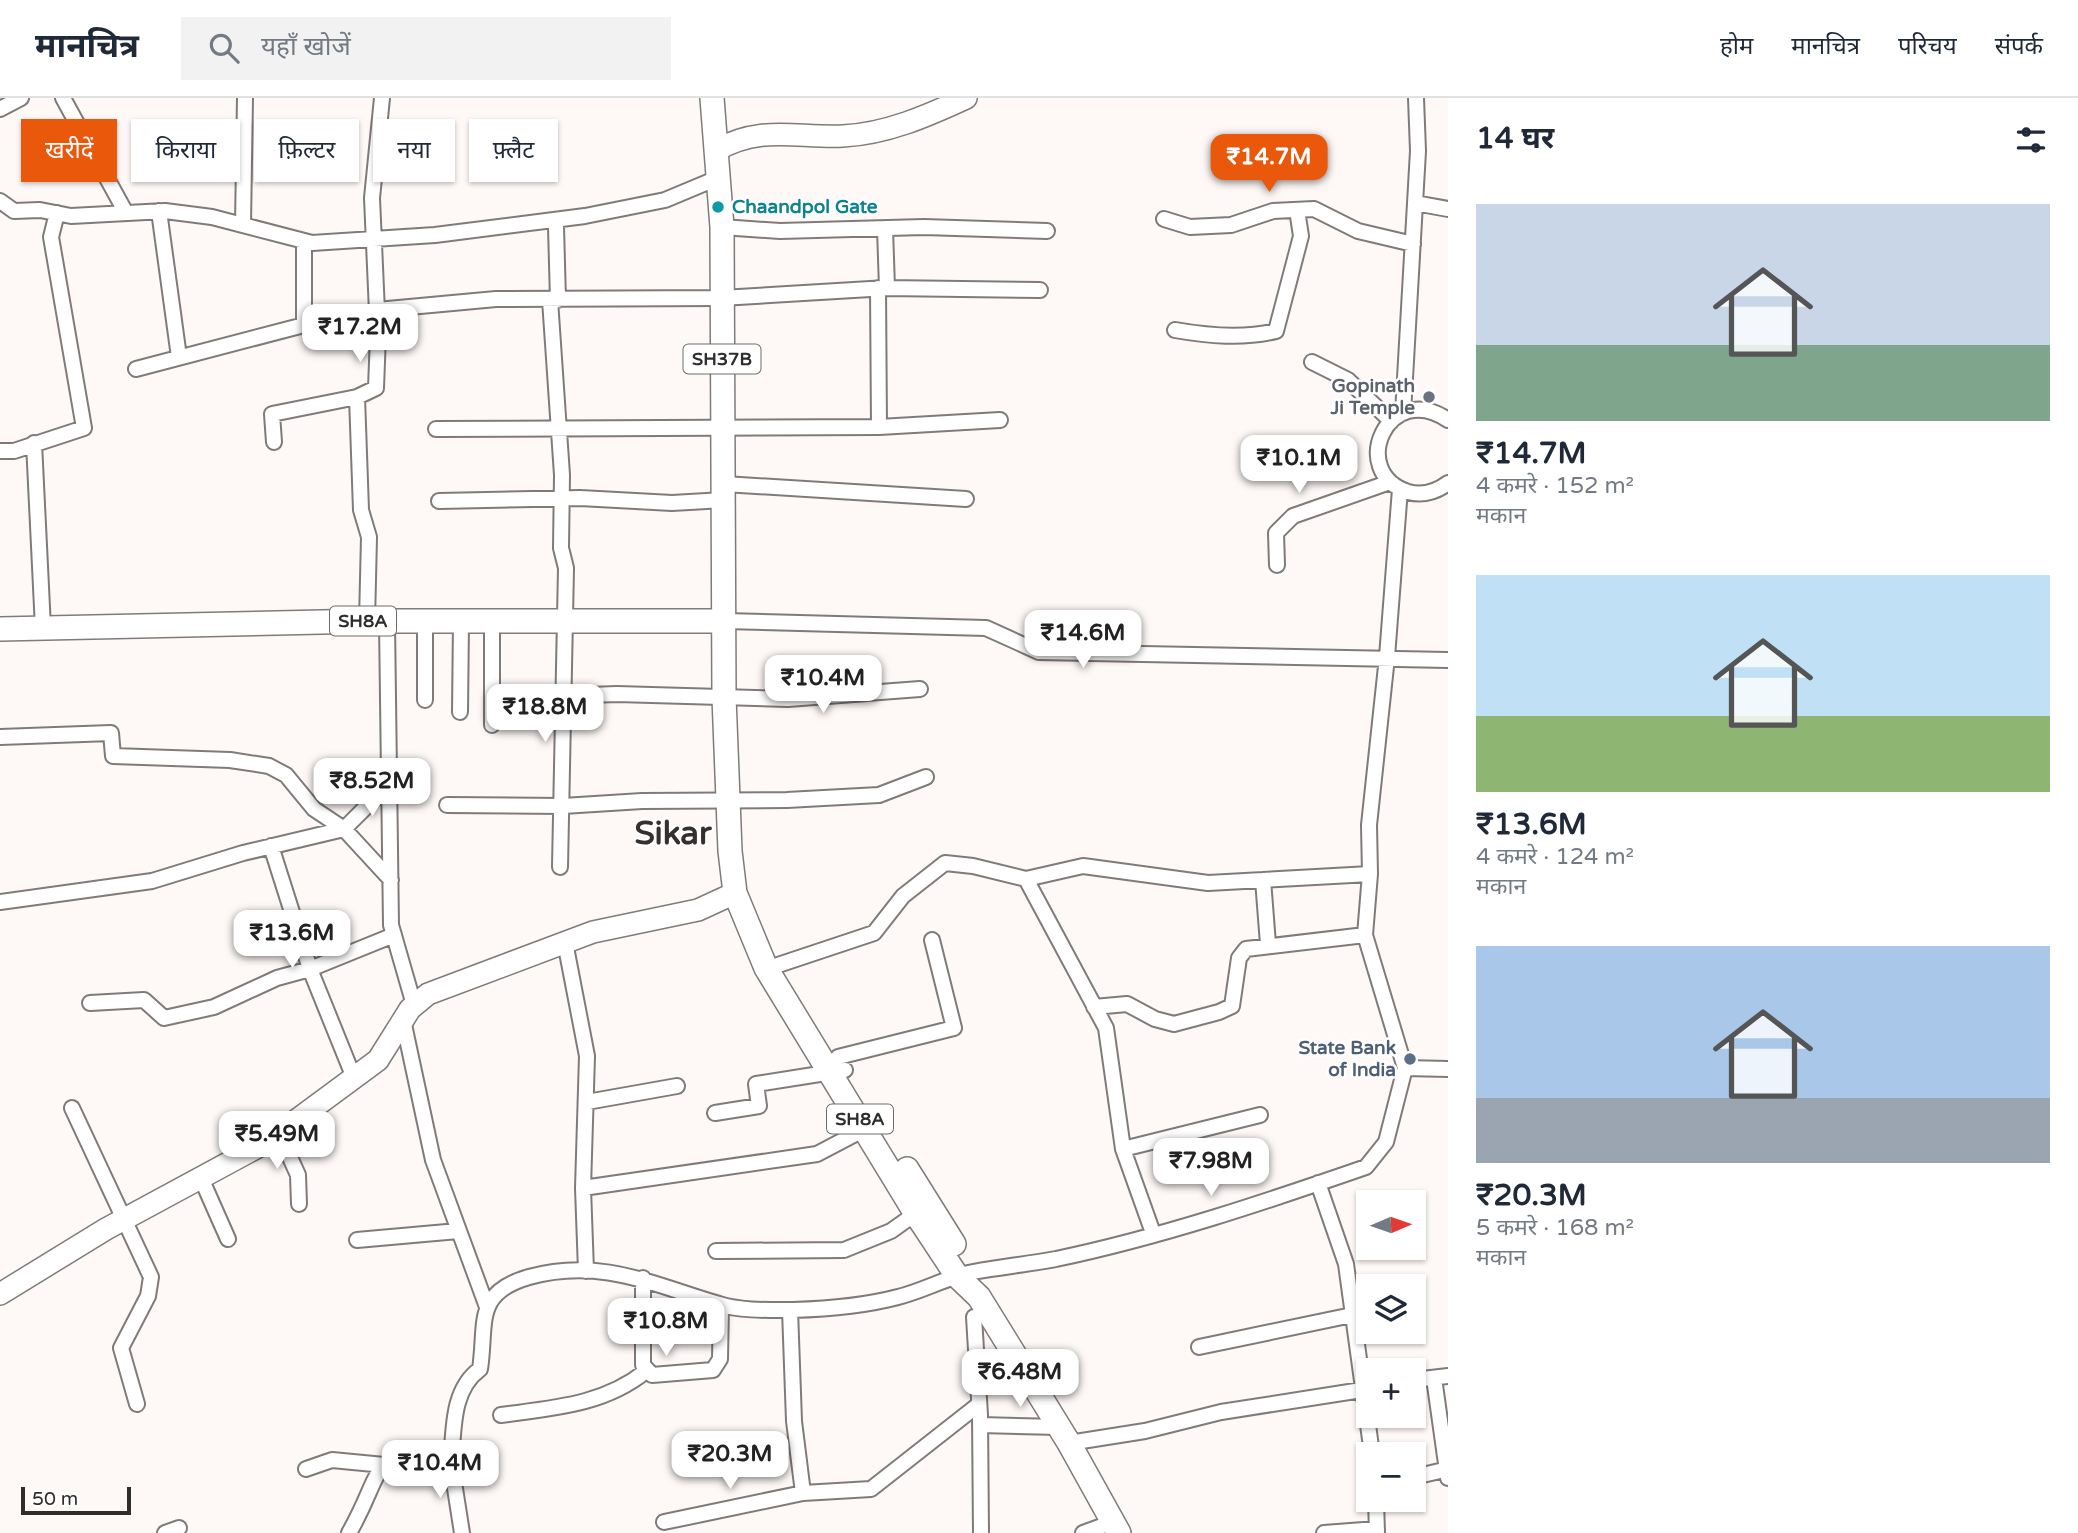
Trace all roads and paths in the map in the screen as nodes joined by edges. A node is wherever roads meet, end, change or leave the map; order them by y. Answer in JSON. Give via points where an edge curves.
{"nodes":[{"id":1,"x":21,"y":98,"type":"edge"},
{"id":2,"x":63,"y":98,"type":"edge"},
{"id":3,"x":245,"y":98,"type":"edge"},
{"id":4,"x":382,"y":98,"type":"edge"},
{"id":5,"x":712,"y":98,"type":"edge"},
{"id":6,"x":1416,"y":98,"type":"edge"},
{"id":7,"x":962,"y":99,"type":"edge"},
{"id":8,"x":0,"y":109,"type":"edge"},
{"id":9,"x":717,"y":150,"type":"junction"},
{"id":10,"x":720,"y":177,"type":"junction"},
{"id":11,"x":0,"y":201,"type":"edge"},
{"id":12,"x":1415,"y":202,"type":"junction"},
{"id":13,"x":1448,"y":209,"type":"edge"},
{"id":14,"x":1297,"y":210,"type":"junction"},
{"id":15,"x":159,"y":211,"type":"junction"},
{"id":16,"x":57,"y":213,"type":"junction"},
{"id":17,"x":126,"y":213,"type":"junction"},
{"id":18,"x":1164,"y":219,"type":"dead end"},
{"id":19,"x":243,"y":225,"type":"junction"},
{"id":20,"x":556,"y":227,"type":"dead end"},
{"id":21,"x":722,"y":227,"type":"junction"},
{"id":22,"x":885,"y":229,"type":"junction"},
{"id":23,"x":1048,"y":231,"type":"dead end"},
{"id":24,"x":374,"y":240,"type":"junction"},
{"id":25,"x":304,"y":241,"type":"junction"},
{"id":26,"x":1413,"y":244,"type":"junction"},
{"id":27,"x":883,"y":288,"type":"junction"},
{"id":28,"x":1040,"y":290,"type":"dead end"},
{"id":29,"x":721,"y":298,"type":"junction"},
{"id":30,"x":554,"y":300,"type":"junction"},
{"id":31,"x":377,"y":310,"type":"junction"},
{"id":32,"x":1175,"y":330,"type":"dead end"},
{"id":33,"x":178,"y":357,"type":"junction"},
{"id":34,"x":1312,"y":362,"type":"dead end"},
{"id":35,"x":136,"y":369,"type":"dead end"},
{"id":36,"x":357,"y":397,"type":"junction"},
{"id":37,"x":1397,"y":417,"type":"junction"},
{"id":38,"x":1000,"y":420,"type":"dead end"},
{"id":39,"x":1448,"y":420,"type":"edge"},
{"id":40,"x":879,"y":427,"type":"junction"},
{"id":41,"x":722,"y":428,"type":"junction"},
{"id":42,"x":436,"y":429,"type":"dead end"},
{"id":43,"x":559,"y":429,"type":"junction"},
{"id":44,"x":274,"y":442,"type":"dead end"},
{"id":45,"x":33,"y":443,"type":"junction"},
{"id":46,"x":0,"y":451,"type":"edge"},
{"id":47,"x":1448,"y":483,"type":"edge"},
{"id":48,"x":1395,"y":485,"type":"junction"},
{"id":49,"x":724,"y":492,"type":"junction"},
{"id":50,"x":966,"y":499,"type":"dead end"},
{"id":51,"x":439,"y":501,"type":"dead end"},
{"id":52,"x":560,"y":501,"type":"junction"},
{"id":53,"x":1277,"y":565,"type":"dead end"},
{"id":54,"x":377,"y":621,"type":"junction"},
{"id":55,"x":564,"y":621,"type":"junction"},
{"id":56,"x":725,"y":621,"type":"junction"},
{"id":57,"x":425,"y":622,"type":"junction"},
{"id":58,"x":461,"y":622,"type":"junction"},
{"id":59,"x":492,"y":622,"type":"junction"},
{"id":60,"x":43,"y":628,"type":"junction"},
{"id":61,"x":0,"y":629,"type":"edge"},
{"id":62,"x":1387,"y":657,"type":"junction"},
{"id":63,"x":1448,"y":660,"type":"edge"},
{"id":64,"x":920,"y":690,"type":"dead end"},
{"id":65,"x":562,"y":695,"type":"junction"},
{"id":66,"x":724,"y":697,"type":"junction"},
{"id":67,"x":425,"y":700,"type":"dead end"},
{"id":68,"x":460,"y":712,"type":"dead end"},
{"id":69,"x":492,"y":725,"type":"dead end"},
{"id":70,"x":0,"y":737,"type":"edge"},
{"id":71,"x":926,"y":777,"type":"dead end"},
{"id":72,"x":389,"y":784,"type":"junction"},
{"id":73,"x":729,"y":800,"type":"junction"},
{"id":74,"x":447,"y":806,"type":"dead end"},
{"id":75,"x":563,"y":806,"type":"junction"},
{"id":76,"x":344,"y":829,"type":"junction"},
{"id":77,"x":271,"y":846,"type":"junction"},
{"id":78,"x":561,"y":867,"type":"dead end"},
{"id":79,"x":1370,"y":874,"type":"junction"},
{"id":80,"x":1026,"y":879,"type":"junction"},
{"id":81,"x":391,"y":880,"type":"junction"},
{"id":82,"x":1263,"y":880,"type":"junction"},
{"id":83,"x":735,"y":893,"type":"junction"},
{"id":84,"x":0,"y":902,"type":"edge"},
{"id":85,"x":751,"y":933,"type":"junction"},
{"id":86,"x":394,"y":935,"type":"junction"},
{"id":87,"x":1365,"y":935,"type":"junction"},
{"id":88,"x":932,"y":940,"type":"dead end"},
{"id":89,"x":565,"y":942,"type":"junction"},
{"id":90,"x":1268,"y":944,"type":"junction"},
{"id":91,"x":778,"y":965,"type":"junction"},
{"id":92,"x":310,"y":969,"type":"junction"},
{"id":93,"x":90,"y":1003,"type":"dead end"},
{"id":94,"x":1094,"y":1007,"type":"junction"},
{"id":95,"x":408,"y":1012,"type":"junction"},
{"id":96,"x":838,"y":1066,"type":"junction"},
{"id":97,"x":1405,"y":1068,"type":"junction"},
{"id":98,"x":1448,"y":1069,"type":"edge"},
{"id":99,"x":354,"y":1078,"type":"junction"},
{"id":100,"x":677,"y":1086,"type":"dead end"},
{"id":101,"x":587,"y":1102,"type":"junction"},
{"id":102,"x":72,"y":1108,"type":"dead end"},
{"id":103,"x":715,"y":1113,"type":"dead end"},
{"id":104,"x":1260,"y":1115,"type":"dead end"},
{"id":105,"x":872,"y":1125,"type":"junction"},
{"id":106,"x":279,"y":1133,"type":"junction"},
{"id":107,"x":1123,"y":1149,"type":"junction"},
{"id":108,"x":201,"y":1178,"type":"junction"},
{"id":109,"x":1318,"y":1184,"type":"junction"},
{"id":110,"x":583,"y":1188,"type":"junction"},
{"id":111,"x":299,"y":1204,"type":"dead end"},
{"id":112,"x":922,"y":1209,"type":"junction"},
{"id":113,"x":123,"y":1219,"type":"junction"},
{"id":114,"x":458,"y":1231,"type":"junction"},
{"id":115,"x":1153,"y":1233,"type":"junction"},
{"id":116,"x":228,"y":1239,"type":"dead end"},
{"id":117,"x":357,"y":1240,"type":"dead end"},
{"id":118,"x":716,"y":1251,"type":"dead end"},
{"id":119,"x":586,"y":1271,"type":"junction"},
{"id":120,"x":964,"y":1274,"type":"junction"},
{"id":121,"x":643,"y":1278,"type":"junction"},
{"id":122,"x":0,"y":1294,"type":"edge"},
{"id":123,"x":721,"y":1305,"type":"junction"},
{"id":124,"x":487,"y":1307,"type":"junction"},
{"id":125,"x":976,"y":1307,"type":"junction"},
{"id":126,"x":790,"y":1310,"type":"junction"},
{"id":127,"x":1352,"y":1315,"type":"junction"},
{"id":128,"x":1199,"y":1347,"type":"dead end"},
{"id":129,"x":1359,"y":1358,"type":"edge"},
{"id":130,"x":646,"y":1371,"type":"junction"},
{"id":131,"x":1441,"y":1377,"type":"edge"},
{"id":132,"x":1356,"y":1391,"type":"edge"},
{"id":133,"x":137,"y":1404,"type":"dead end"},
{"id":134,"x":978,"y":1405,"type":"junction"},
{"id":135,"x":501,"y":1415,"type":"dead end"},
{"id":136,"x":980,"y":1425,"type":"junction"},
{"id":137,"x":1064,"y":1435,"type":"junction"},
{"id":138,"x":452,"y":1463,"type":"junction"},
{"id":139,"x":384,"y":1465,"type":"junction"},
{"id":140,"x":306,"y":1469,"type":"dead end"},
{"id":141,"x":1448,"y":1472,"type":"edge"},
{"id":142,"x":1426,"y":1475,"type":"edge"},
{"id":143,"x":803,"y":1493,"type":"junction"},
{"id":144,"x":1377,"y":1512,"type":"edge"},
{"id":145,"x":664,"y":1522,"type":"dead end"},
{"id":146,"x":1116,"y":1527,"type":"edge"},
{"id":147,"x":1377,"y":1531,"type":"edge"},
{"id":148,"x":349,"y":1533,"type":"edge"},
{"id":149,"x":462,"y":1533,"type":"edge"},
{"id":150,"x":981,"y":1533,"type":"edge"},
{"id":151,"x":1083,"y":1533,"type":"edge"},
{"id":152,"x":1324,"y":1533,"type":"edge"}],
"edges":[{"from":1,"to":8,"type":"street"},
{"from":2,"to":17,"type":"street"},
{"from":3,"to":19,"type":"street"},
{"from":4,"to":24,"type":"street","via":[[372,198]]},
{"from":5,"to":9,"type":"main road","number":"SH37B"},
{"from":6,"to":12,"type":"street"},
{"from":7,"to":9,"type":"street","via":[[898,127],[845,136],[768,133],[735,140]]},
{"from":9,"to":10,"type":"main road","number":"SH37B"},
{"from":10,"to":21,"type":"main road","number":"SH37B"},
{"from":10,"to":24,"type":"street","via":[[665,200],[585,216]]},
{"from":11,"to":16,"type":"street","via":[[14,211]]},
{"from":12,"to":13,"type":"street"},
{"from":12,"to":26,"type":"street"},
{"from":14,"to":18,"type":"street","via":[[1273,211],[1231,225],[1190,227]]},
{"from":14,"to":26,"type":"street","via":[[1314,209],[1358,230]]},
{"from":14,"to":32,"type":"street","via":[[1301,236],[1276,331],[1256,336],[1205,336]]},
{"from":15,"to":17,"type":"street"},
{"from":15,"to":19,"type":"street"},
{"from":15,"to":33,"type":"street"},
{"from":16,"to":17,"type":"street"},
{"from":16,"to":45,"type":"street","via":[[51,237],[84,428]]},
{"from":19,"to":25,"type":"street"},
{"from":20,"to":30,"type":"street"},
{"from":21,"to":22,"type":"street","via":[[780,232]]},
{"from":21,"to":29,"type":"main road","number":"SH37B"},
{"from":22,"to":23,"type":"street"},
{"from":22,"to":27,"type":"street"},
{"from":24,"to":25,"type":"street"},
{"from":24,"to":31,"type":"street"},
{"from":25,"to":33,"type":"street","via":[[304,325]]},
{"from":26,"to":37,"type":"street"},
{"from":27,"to":28,"type":"street"},
{"from":27,"to":29,"type":"street"},
{"from":27,"to":40,"type":"street"},
{"from":29,"to":30,"type":"street"},
{"from":29,"to":41,"type":"main road","number":"SH37B"},
{"from":30,"to":31,"type":"street","via":[[496,299]]},
{"from":30,"to":43,"type":"street"},
{"from":31,"to":36,"type":"street","via":[[376,388]]},
{"from":33,"to":35,"type":"street"},
{"from":34,"to":37,"type":"street","via":[[1348,380]]},
{"from":36,"to":44,"type":"street","via":[[272,414]]},
{"from":36,"to":54,"type":"street","via":[[361,510],[369,537]]},
{"from":37,"to":39,"type":"street","via":[[1423,409]]},
{"from":37,"to":48,"type":"street","via":[[1379,441],[1377,455],[1381,470]]},
{"from":38,"to":40,"type":"street"},
{"from":40,"to":41,"type":"street"},
{"from":41,"to":43,"type":"street"},
{"from":41,"to":49,"type":"main road","number":"SH37B"},
{"from":42,"to":43,"type":"street"},
{"from":43,"to":52,"type":"street"},
{"from":45,"to":46,"type":"street"},
{"from":45,"to":60,"type":"street"},
{"from":47,"to":48,"type":"street","via":[[1427,494]]},
{"from":48,"to":53,"type":"street","via":[[1293,516],[1276,533]]},
{"from":48,"to":62,"type":"street"},
{"from":49,"to":50,"type":"street"},
{"from":49,"to":52,"type":"street","via":[[672,503]]},
{"from":49,"to":56,"type":"main road","number":"SH37B"},
{"from":51,"to":52,"type":"street"},
{"from":52,"to":55,"type":"street","via":[[566,568]]},
{"from":54,"to":57,"type":"main road","number":"SH8A"},
{"from":54,"to":60,"type":"main road","number":"SH8A"},
{"from":54,"to":72,"type":"street"},
{"from":55,"to":56,"type":"main road","number":"SH8A"},
{"from":55,"to":59,"type":"main road","number":"SH8A"},
{"from":55,"to":65,"type":"street"},
{"from":56,"to":62,"type":"street","via":[[986,628],[1039,652]]},
{"from":56,"to":66,"type":"main road","number":"SH8A"},
{"from":57,"to":58,"type":"main road","number":"SH8A"},
{"from":57,"to":67,"type":"street"},
{"from":58,"to":59,"type":"main road","number":"SH8A"},
{"from":58,"to":68,"type":"street"},
{"from":59,"to":69,"type":"street"},
{"from":60,"to":61,"type":"main road","number":"SH8A"},
{"from":62,"to":63,"type":"street"},
{"from":62,"to":79,"type":"street","via":[[1369,825]]},
{"from":64,"to":66,"type":"street","via":[[831,697]]},
{"from":65,"to":66,"type":"street"},
{"from":65,"to":75,"type":"street"},
{"from":66,"to":73,"type":"main road","number":"SH8A"},
{"from":70,"to":76,"type":"street","via":[[111,733],[113,756],[269,766],[286,775],[314,809]]},
{"from":71,"to":73,"type":"street","via":[[879,795]]},
{"from":72,"to":76,"type":"street"},
{"from":72,"to":81,"type":"street"},
{"from":73,"to":75,"type":"street"},
{"from":73,"to":83,"type":"main road","number":"SH8A"},
{"from":74,"to":75,"type":"street"},
{"from":75,"to":78,"type":"street"},
{"from":76,"to":77,"type":"street"},
{"from":76,"to":81,"type":"street"},
{"from":77,"to":84,"type":"street","via":[[152,881]]},
{"from":77,"to":92,"type":"street"},
{"from":79,"to":82,"type":"street"},
{"from":79,"to":87,"type":"street"},
{"from":80,"to":82,"type":"street","via":[[1083,866],[1208,883]]},
{"from":80,"to":91,"type":"street","via":[[945,863],[904,896],[874,933]]},
{"from":80,"to":94,"type":"street"},
{"from":81,"to":86,"type":"street"},
{"from":82,"to":90,"type":"street"},
{"from":83,"to":85,"type":"main road","number":"SH8A"},
{"from":83,"to":89,"type":"street","via":[[698,910]]},
{"from":85,"to":91,"type":"main road","number":"SH8A"},
{"from":85,"to":96,"type":"main road","number":"SH8A","via":[[766,968]]},
{"from":86,"to":92,"type":"street"},
{"from":86,"to":95,"type":"street"},
{"from":87,"to":90,"type":"street"},
{"from":87,"to":97,"type":"street"},
{"from":88,"to":96,"type":"street","via":[[954,1028]]},
{"from":89,"to":95,"type":"street","via":[[428,994]]},
{"from":89,"to":101,"type":"street","via":[[587,1056]]},
{"from":90,"to":94,"type":"street","via":[[1243,952],[1236,998],[1219,1013],[1174,1024],[1127,1004]]},
{"from":91,"to":96,"type":"main road","number":"SH8A"},
{"from":92,"to":93,"type":"street","via":[[277,978],[214,1007],[174,1017],[164,1018],[144,1000]]},
{"from":92,"to":99,"type":"street"},
{"from":94,"to":107,"type":"street","via":[[1106,1028]]},
{"from":95,"to":99,"type":"street","via":[[378,1060]]},
{"from":95,"to":114,"type":"street","via":[[426,1136]]},
{"from":96,"to":103,"type":"street","via":[[756,1084],[759,1106]]},
{"from":96,"to":105,"type":"main road","number":"SH8A"},
{"from":97,"to":98,"type":"street"},
{"from":97,"to":109,"type":"street","via":[[1386,1142],[1366,1167]]},
{"from":99,"to":106,"type":"street"},
{"from":100,"to":101,"type":"street"},
{"from":101,"to":110,"type":"street"},
{"from":102,"to":113,"type":"street"},
{"from":104,"to":107,"type":"street"},
{"from":105,"to":110,"type":"street","via":[[817,1154]]},
{"from":105,"to":112,"type":"main road","number":"SH8A"},
{"from":106,"to":108,"type":"street"},
{"from":106,"to":111,"type":"street","via":[[298,1175]]},
{"from":107,"to":115,"type":"street"},
{"from":108,"to":113,"type":"street"},
{"from":108,"to":116,"type":"street"},
{"from":109,"to":115,"type":"street"},
{"from":109,"to":127,"type":"street","via":[[1346,1264]]},
{"from":110,"to":119,"type":"street"},
{"from":112,"to":118,"type":"street","via":[[891,1231],[844,1250]]},
{"from":112,"to":120,"type":"main road","number":"SH8A"},
{"from":113,"to":122,"type":"street"},
{"from":113,"to":133,"type":"street","via":[[151,1277],[148,1296],[121,1348]]},
{"from":114,"to":117,"type":"street"},
{"from":114,"to":124,"type":"street"},
{"from":115,"to":120,"type":"street","via":[[1056,1259]]},
{"from":119,"to":121,"type":"street"},
{"from":119,"to":124,"type":"street","via":[[526,1278],[498,1292]]},
{"from":120,"to":125,"type":"main road","number":"SH8A"},
{"from":120,"to":126,"type":"street","via":[[895,1298]]},
{"from":121,"to":123,"type":"street"},
{"from":121,"to":130,"type":"street"},
{"from":123,"to":126,"type":"street"},
{"from":123,"to":130,"type":"street","via":[[720,1359],[713,1370],[657,1376]]},
{"from":124,"to":138,"type":"street","via":[[480,1369],[470,1376],[456,1406]]},
{"from":125,"to":134,"type":"street"},
{"from":125,"to":137,"type":"main road","number":"SH8A"},
{"from":126,"to":143,"type":"street","via":[[794,1421]]},
{"from":127,"to":128,"type":"street"},
{"from":127,"to":129,"type":"street"},
{"from":130,"to":135,"type":"street","via":[[603,1398]]},
{"from":131,"to":141,"type":"street"},
{"from":132,"to":137,"type":"street","via":[[1221,1412],[1145,1432]]},
{"from":134,"to":136,"type":"street"},
{"from":134,"to":143,"type":"street","via":[[877,1486]]},
{"from":136,"to":137,"type":"street"},
{"from":136,"to":150,"type":"street"},
{"from":137,"to":146,"type":"main road","number":"SH8A"},
{"from":138,"to":139,"type":"street"},
{"from":138,"to":149,"type":"street"},
{"from":139,"to":140,"type":"street","via":[[332,1460]]},
{"from":139,"to":148,"type":"street"},
{"from":141,"to":142,"type":"street"},
{"from":143,"to":145,"type":"street"},
{"from":144,"to":147,"type":"street"},
{"from":146,"to":151,"type":"street"},
{"from":147,"to":152,"type":"street"}]}
